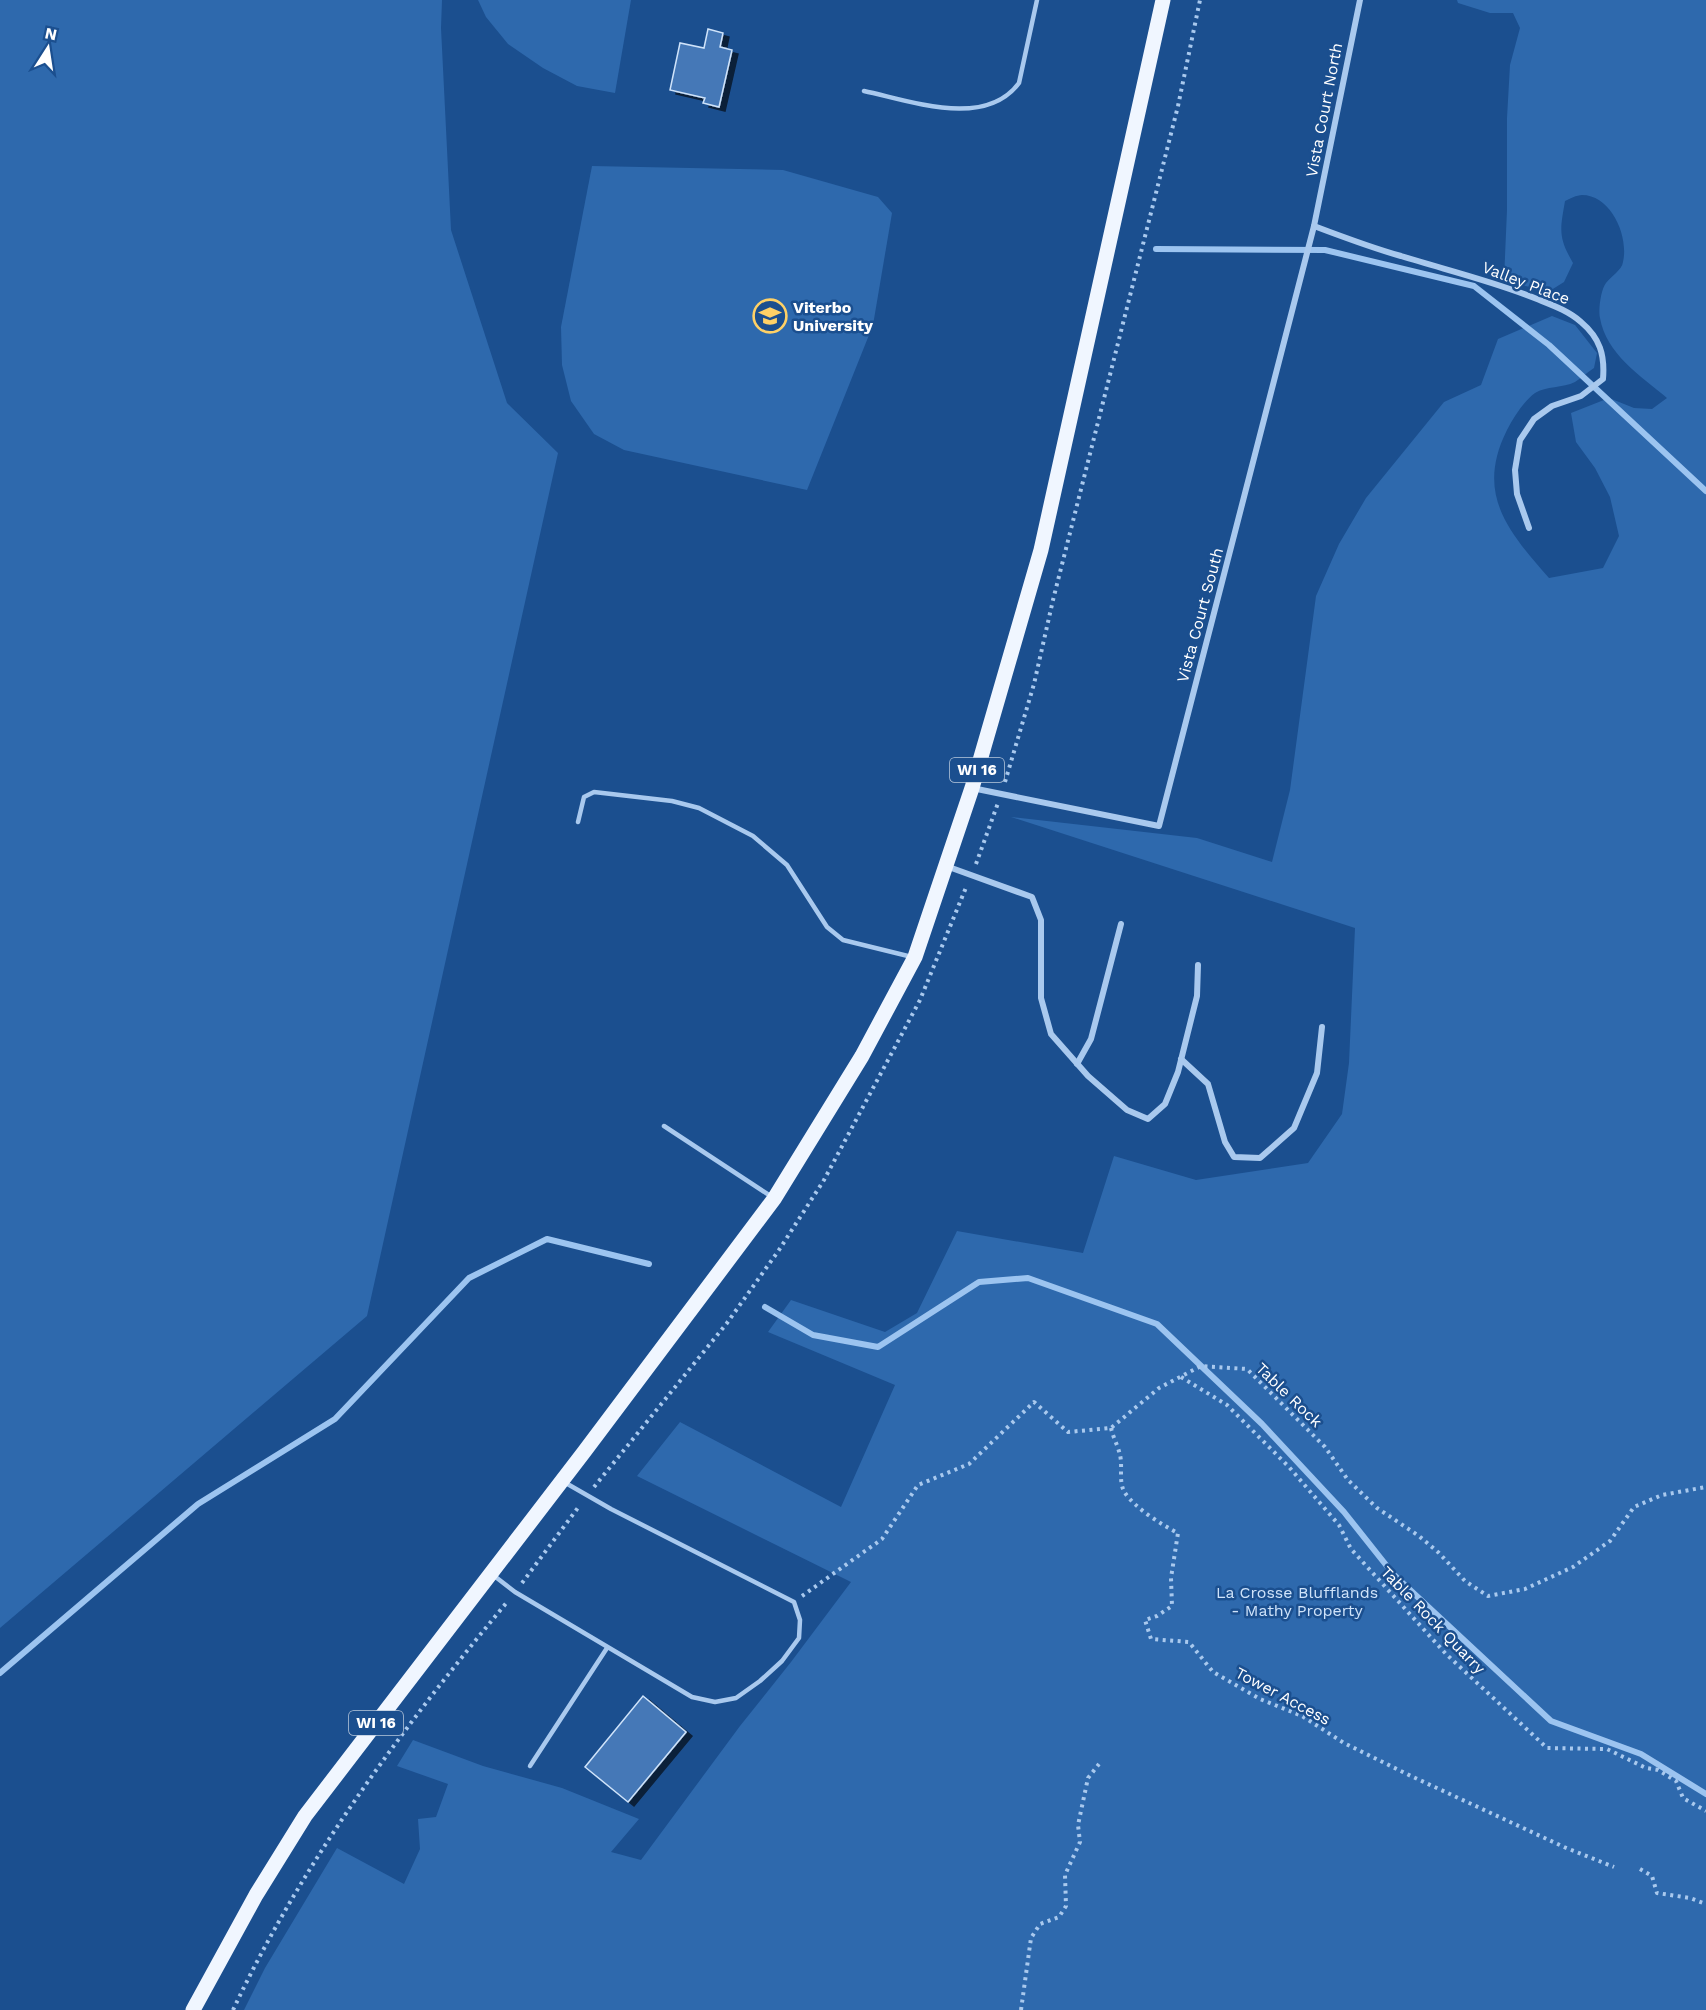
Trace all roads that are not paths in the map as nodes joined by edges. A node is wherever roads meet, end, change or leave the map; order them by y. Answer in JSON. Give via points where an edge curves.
{"nodes":[{"id":1,"x":1037,"y":0,"type":"edge"},
{"id":2,"x":1163,"y":0,"type":"edge"},
{"id":3,"x":1360,"y":0,"type":"edge"},
{"id":4,"x":864,"y":92,"type":"dead end"},
{"id":5,"x":1314,"y":226,"type":"junction"},
{"id":6,"x":1529,"y":528,"type":"dead end"},
{"id":7,"x":972,"y":788,"type":"junction"},
{"id":8,"x":578,"y":822,"type":"dead end"},
{"id":9,"x":946,"y":866,"type":"junction"},
{"id":10,"x":1121,"y":924,"type":"dead end"},
{"id":11,"x":915,"y":957,"type":"junction"},
{"id":12,"x":1198,"y":965,"type":"dead end"},
{"id":13,"x":1322,"y":1027,"type":"dead end"},
{"id":14,"x":1181,"y":1059,"type":"junction"},
{"id":15,"x":1077,"y":1064,"type":"junction"},
{"id":16,"x":664,"y":1126,"type":"dead end"},
{"id":17,"x":774,"y":1198,"type":"junction"},
{"id":18,"x":562,"y":1481,"type":"junction"},
{"id":19,"x":490,"y":1573,"type":"junction"},
{"id":20,"x":607,"y":1648,"type":"junction"},
{"id":21,"x":530,"y":1766,"type":"dead end"},
{"id":22,"x":193,"y":2010,"type":"edge"}],
"edges":[{"from":1,"to":4,"type":"lane","via":[[1019,83],[998,102],[955,109]]},
{"from":2,"to":7,"type":"main road","number":"WI 16","via":[[1041,550]]},
{"from":3,"to":5,"type":"street","name":"Vista Court North"},
{"from":5,"to":6,"type":"street","name":"Valley Place","via":[[1519,291],[1560,308],[1592,333],[1601,348],[1603,379],[1581,396],[1552,406],[1534,419],[1520,440],[1515,470],[1517,494]]},
{"from":5,"to":7,"type":"street","name":"Vista Court South","via":[[1159,826]]},
{"from":7,"to":9,"type":"main road","number":"WI 16"},
{"from":8,"to":11,"type":"lane","via":[[584,797],[594,792],[699,808],[753,836],[787,865],[827,927],[843,940]]},
{"from":9,"to":11,"type":"main road","number":"WI 16"},
{"from":9,"to":15,"type":"street","via":[[1032,897],[1041,920],[1041,998],[1048,1025]]},
{"from":10,"to":15,"type":"street","via":[[1091,1040]]},
{"from":11,"to":17,"type":"main road","number":"WI 16","via":[[862,1056]]},
{"from":12,"to":14,"type":"street","via":[[1197,996]]},
{"from":13,"to":14,"type":"street","via":[[1317,1073],[1294,1128],[1260,1158],[1234,1157],[1225,1142],[1208,1084]]},
{"from":14,"to":15,"type":"street","via":[[1165,1104],[1148,1119],[1127,1110]]},
{"from":16,"to":17,"type":"lane"},
{"from":17,"to":18,"type":"main road","number":"WI 16"},
{"from":18,"to":19,"type":"main road","number":"WI 16"},
{"from":18,"to":20,"type":"lane","via":[[794,1602],[800,1620],[799,1638],[782,1661],[736,1698],[715,1702],[692,1697]]},
{"from":19,"to":20,"type":"lane"},
{"from":19,"to":22,"type":"main road","number":"WI 16","via":[[305,1816]]},
{"from":20,"to":21,"type":"lane"}]}
